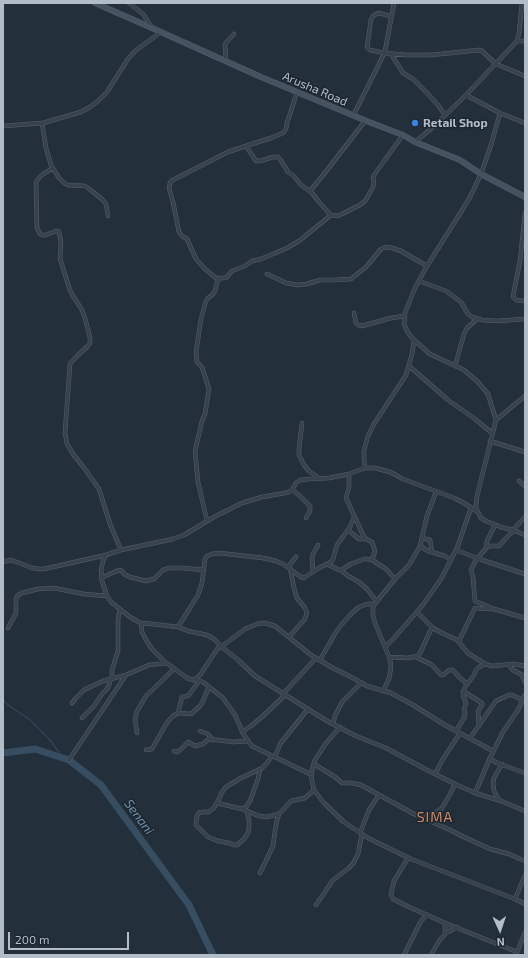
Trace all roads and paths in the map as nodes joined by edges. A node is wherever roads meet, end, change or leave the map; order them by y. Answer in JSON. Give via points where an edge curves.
{"nodes":[{"id":1,"x":95,"y":3,"type":"edge"},
{"id":2,"x":129,"y":3,"type":"edge"},
{"id":3,"x":394,"y":3,"type":"edge"},
{"id":4,"x":522,"y":3,"type":"edge"},
{"id":5,"x":391,"y":16,"type":"junction"},
{"id":6,"x":152,"y":28,"type":"junction"},
{"id":7,"x":161,"y":32,"type":"junction"},
{"id":8,"x":234,"y":34,"type":"dead end"},
{"id":9,"x":517,"y":41,"type":"junction"},
{"id":10,"x":525,"y":41,"type":"edge"},
{"id":11,"x":384,"y":53,"type":"junction"},
{"id":12,"x":391,"y":54,"type":"junction"},
{"id":13,"x":226,"y":61,"type":"junction"},
{"id":14,"x":496,"y":64,"type":"junction"},
{"id":15,"x":525,"y":76,"type":"edge"},
{"id":16,"x":297,"y":92,"type":"junction"},
{"id":17,"x":466,"y":95,"type":"junction"},
{"id":18,"x":500,"y":113,"type":"junction"},
{"id":19,"x":445,"y":115,"type":"junction"},
{"id":20,"x":353,"y":116,"type":"junction"},
{"id":21,"x":365,"y":121,"type":"junction"},
{"id":22,"x":42,"y":123,"type":"junction"},
{"id":23,"x":525,"y":123,"type":"edge"},
{"id":24,"x":3,"y":126,"type":"edge"},
{"id":25,"x":403,"y":135,"type":"junction"},
{"id":26,"x":415,"y":142,"type":"junction"},
{"id":27,"x":246,"y":146,"type":"junction"},
{"id":28,"x":53,"y":168,"type":"junction"},
{"id":29,"x":481,"y":174,"type":"junction"},
{"id":30,"x":310,"y":191,"type":"junction"},
{"id":31,"x":525,"y":197,"type":"edge"},
{"id":32,"x":525,"y":213,"type":"edge"},
{"id":33,"x":331,"y":215,"type":"junction"},
{"id":34,"x":108,"y":216,"type":"dead end"},
{"id":35,"x":427,"y":266,"type":"junction"},
{"id":36,"x":267,"y":274,"type":"dead end"},
{"id":37,"x":220,"y":279,"type":"junction"},
{"id":38,"x":419,"y":281,"type":"junction"},
{"id":39,"x":525,"y":301,"type":"edge"},
{"id":40,"x":354,"y":313,"type":"dead end"},
{"id":41,"x":405,"y":316,"type":"junction"},
{"id":42,"x":477,"y":319,"type":"junction"},
{"id":43,"x":525,"y":319,"type":"edge"},
{"id":44,"x":414,"y":340,"type":"junction"},
{"id":45,"x":409,"y":366,"type":"junction"},
{"id":46,"x":455,"y":366,"type":"junction"},
{"id":47,"x":525,"y":396,"type":"edge"},
{"id":48,"x":496,"y":420,"type":"junction"},
{"id":49,"x":302,"y":423,"type":"dead end"},
{"id":50,"x":492,"y":433,"type":"junction"},
{"id":51,"x":490,"y":441,"type":"junction"},
{"id":52,"x":525,"y":452,"type":"edge"},
{"id":53,"x":365,"y":468,"type":"junction"},
{"id":54,"x":349,"y":474,"type":"junction"},
{"id":55,"x":320,"y":479,"type":"junction"},
{"id":56,"x":520,"y":481,"type":"dead end"},
{"id":57,"x":525,"y":486,"type":"edge"},
{"id":58,"x":292,"y":490,"type":"junction"},
{"id":59,"x":436,"y":492,"type":"junction"},
{"id":60,"x":471,"y":508,"type":"junction"},
{"id":61,"x":478,"y":512,"type":"junction"},
{"id":62,"x":354,"y":517,"type":"junction"},
{"id":63,"x":525,"y":517,"type":"edge"},
{"id":64,"x":306,"y":518,"type":"dead end"},
{"id":65,"x":207,"y":521,"type":"junction"},
{"id":66,"x":495,"y":525,"type":"junction"},
{"id":67,"x":348,"y":530,"type":"junction"},
{"id":68,"x":514,"y":530,"type":"junction"},
{"id":69,"x":525,"y":534,"type":"edge"},
{"id":70,"x":422,"y":538,"type":"junction"},
{"id":71,"x":366,"y":539,"type":"junction"},
{"id":72,"x":318,"y":545,"type":"dead end"},
{"id":73,"x":420,"y":546,"type":"junction"},
{"id":74,"x":486,"y":548,"type":"junction"},
{"id":75,"x":121,"y":550,"type":"junction"},
{"id":76,"x":456,"y":550,"type":"junction"},
{"id":77,"x":432,"y":552,"type":"junction"},
{"id":78,"x":106,"y":555,"type":"junction"},
{"id":79,"x":296,"y":558,"type":"dead end"},
{"id":80,"x":478,"y":558,"type":"junction"},
{"id":81,"x":372,"y":560,"type":"junction"},
{"id":82,"x":451,"y":560,"type":"junction"},
{"id":83,"x":3,"y":562,"type":"edge"},
{"id":84,"x":326,"y":564,"type":"junction"},
{"id":85,"x":289,"y":568,"type":"junction"},
{"id":86,"x":204,"y":570,"type":"junction"},
{"id":87,"x":341,"y":570,"type":"junction"},
{"id":88,"x":313,"y":572,"type":"junction"},
{"id":89,"x":525,"y":574,"type":"edge"},
{"id":90,"x":101,"y":578,"type":"junction"},
{"id":91,"x":395,"y":579,"type":"junction"},
{"id":92,"x":107,"y":596,"type":"junction"},
{"id":93,"x":376,"y":603,"type":"junction"},
{"id":94,"x":120,"y":608,"type":"junction"},
{"id":95,"x":495,"y":609,"type":"junction"},
{"id":96,"x":417,"y":612,"type":"junction"},
{"id":97,"x":525,"y":618,"type":"edge"},
{"id":98,"x":141,"y":623,"type":"junction"},
{"id":99,"x":178,"y":627,"type":"junction"},
{"id":100,"x":432,"y":627,"type":"junction"},
{"id":101,"x":8,"y":628,"type":"dead end"},
{"id":102,"x":289,"y":637,"type":"junction"},
{"id":103,"x":459,"y":641,"type":"junction"},
{"id":104,"x":220,"y":646,"type":"junction"},
{"id":105,"x":385,"y":648,"type":"junction"},
{"id":106,"x":389,"y":657,"type":"junction"},
{"id":107,"x":416,"y":657,"type":"junction"},
{"id":108,"x":316,"y":658,"type":"junction"},
{"id":109,"x":320,"y":660,"type":"junction"},
{"id":110,"x":166,"y":663,"type":"junction"},
{"id":111,"x":485,"y":664,"type":"junction"},
{"id":112,"x":509,"y":665,"type":"junction"},
{"id":113,"x":525,"y":666,"type":"edge"},
{"id":114,"x":174,"y":669,"type":"junction"},
{"id":115,"x":126,"y":675,"type":"junction"},
{"id":116,"x":111,"y":678,"type":"junction"},
{"id":117,"x":197,"y":680,"type":"junction"},
{"id":118,"x":525,"y":682,"type":"edge"},
{"id":119,"x":361,"y":683,"type":"junction"},
{"id":120,"x":467,"y":684,"type":"junction"},
{"id":121,"x":210,"y":687,"type":"junction"},
{"id":122,"x":384,"y":691,"type":"junction"},
{"id":123,"x":464,"y":691,"type":"junction"},
{"id":124,"x":284,"y":694,"type":"junction"},
{"id":125,"x":524,"y":698,"type":"edge"},
{"id":126,"x":72,"y":703,"type":"dead end"},
{"id":127,"x":308,"y":709,"type":"junction"},
{"id":128,"x":178,"y":713,"type":"junction"},
{"id":129,"x":82,"y":718,"type":"dead end"},
{"id":130,"x":333,"y":724,"type":"junction"},
{"id":131,"x":479,"y":726,"type":"junction"},
{"id":132,"x":340,"y":728,"type":"junction"},
{"id":133,"x":200,"y":731,"type":"dead end"},
{"id":134,"x":242,"y":732,"type":"junction"},
{"id":135,"x":458,"y":732,"type":"junction"},
{"id":136,"x":137,"y":733,"type":"dead end"},
{"id":137,"x":470,"y":738,"type":"junction"},
{"id":138,"x":214,"y":740,"type":"junction"},
{"id":139,"x":248,"y":741,"type":"junction"},
{"id":140,"x":146,"y":750,"type":"dead end"},
{"id":141,"x":174,"y":751,"type":"dead end"},
{"id":142,"x":494,"y":751,"type":"junction"},
{"id":143,"x":274,"y":756,"type":"junction"},
{"id":144,"x":490,"y":759,"type":"junction"},
{"id":145,"x":69,"y":760,"type":"dead end"},
{"id":146,"x":314,"y":764,"type":"junction"},
{"id":147,"x":502,"y":764,"type":"junction"},
{"id":148,"x":260,"y":769,"type":"junction"},
{"id":149,"x":525,"y":773,"type":"edge"},
{"id":150,"x":435,"y":774,"type":"junction"},
{"id":151,"x":312,"y":775,"type":"junction"},
{"id":152,"x":455,"y":784,"type":"junction"},
{"id":153,"x":314,"y":790,"type":"junction"},
{"id":154,"x":475,"y":793,"type":"junction"},
{"id":155,"x":379,"y":795,"type":"junction"},
{"id":156,"x":499,"y":800,"type":"junction"},
{"id":157,"x":217,"y":803,"type":"junction"},
{"id":158,"x":242,"y":809,"type":"junction"},
{"id":159,"x":247,"y":811,"type":"junction"},
{"id":160,"x":525,"y":811,"type":"edge"},
{"id":161,"x":279,"y":814,"type":"junction"},
{"id":162,"x":418,"y":815,"type":"junction"},
{"id":163,"x":361,"y":834,"type":"junction"},
{"id":164,"x":408,"y":858,"type":"junction"},
{"id":165,"x":525,"y":861,"type":"edge"},
{"id":166,"x":260,"y":873,"type":"dead end"},
{"id":167,"x":525,"y":875,"type":"edge"},
{"id":168,"x":515,"y":899,"type":"junction"},
{"id":169,"x":525,"y":904,"type":"edge"},
{"id":170,"x":316,"y":905,"type":"dead end"},
{"id":171,"x":427,"y":915,"type":"junction"},
{"id":172,"x":445,"y":923,"type":"junction"},
{"id":173,"x":457,"y":927,"type":"junction"},
{"id":174,"x":525,"y":932,"type":"edge"},
{"id":175,"x":445,"y":934,"type":"junction"},
{"id":176,"x":523,"y":943,"type":"edge"},
{"id":177,"x":516,"y":953,"type":"edge"},
{"id":178,"x":404,"y":955,"type":"edge"},
{"id":179,"x":431,"y":955,"type":"edge"}],
"edges":[{"from":1,"to":6,"type":"main road","name":"Arusha Road"},
{"from":2,"to":6,"type":"street","via":[[143,14]]},
{"from":3,"to":5,"type":"street"},
{"from":4,"to":9,"type":"street"},
{"from":5,"to":11,"type":"street"},
{"from":5,"to":11,"type":"street","via":[[378,14],[371,20],[367,47]]},
{"from":6,"to":7,"type":"main road","name":"Arusha Road"},
{"from":7,"to":13,"type":"main road","name":"Arusha Road"},
{"from":7,"to":22,"type":"street","via":[[134,51],[107,92],[98,101],[81,112]]},
{"from":8,"to":13,"type":"street","via":[[225,44]]},
{"from":9,"to":10,"type":"street"},
{"from":9,"to":14,"type":"street"},
{"from":11,"to":12,"type":"street"},
{"from":11,"to":20,"type":"street"},
{"from":12,"to":14,"type":"street","via":[[431,55],[479,50]]},
{"from":12,"to":19,"type":"street","via":[[404,73],[427,93]]},
{"from":13,"to":16,"type":"main road","name":"Arusha Road"},
{"from":14,"to":15,"type":"street"},
{"from":14,"to":17,"type":"street"},
{"from":16,"to":20,"type":"main road","name":"Arusha Road"},
{"from":16,"to":27,"type":"street","via":[[283,133]]},
{"from":17,"to":18,"type":"street"},
{"from":17,"to":19,"type":"street"},
{"from":18,"to":23,"type":"street"},
{"from":18,"to":29,"type":"street"},
{"from":19,"to":26,"type":"street"},
{"from":20,"to":21,"type":"main road","name":"Arusha Road"},
{"from":21,"to":25,"type":"main road","name":"Arusha Road"},
{"from":21,"to":30,"type":"street"},
{"from":22,"to":24,"type":"street"},
{"from":22,"to":28,"type":"street","via":[[46,148]]},
{"from":25,"to":26,"type":"main road","name":"Arusha Road"},
{"from":25,"to":33,"type":"street","via":[[374,175],[374,187],[366,200],[338,216]]},
{"from":26,"to":29,"type":"main road","name":"Arusha Road","via":[[460,160]]},
{"from":27,"to":30,"type":"street","via":[[256,160],[278,157],[288,172]]},
{"from":27,"to":37,"type":"street","via":[[228,152],[173,180],[169,188],[179,232],[187,239],[196,259],[204,269]]},
{"from":28,"to":34,"type":"street","via":[[64,183],[85,186],[103,200]]},
{"from":28,"to":75,"type":"street","via":[[36,182],[37,228],[42,235],[59,232],[61,262],[70,290],[82,310],[90,338],[87,347],[70,364],[66,440],[73,454],[99,489]]},
{"from":29,"to":31,"type":"main road","name":"Arusha Road"},
{"from":29,"to":35,"type":"street","via":[[469,199]]},
{"from":30,"to":33,"type":"street"},
{"from":32,"to":39,"type":"street","via":[[513,296],[516,300]]},
{"from":33,"to":37,"type":"street","via":[[287,248],[252,261]]},
{"from":35,"to":36,"type":"street","via":[[401,251],[386,246],[351,279],[320,280],[298,285],[286,283]]},
{"from":35,"to":38,"type":"street"},
{"from":37,"to":65,"type":"street","via":[[205,304],[196,352],[197,362],[202,367],[209,389],[196,451],[198,482]]},
{"from":38,"to":41,"type":"street","via":[[408,303]]},
{"from":38,"to":42,"type":"street","via":[[446,291],[461,302],[468,314]]},
{"from":40,"to":41,"type":"street","via":[[356,323],[362,326]]},
{"from":41,"to":44,"type":"street","via":[[404,324]]},
{"from":42,"to":43,"type":"street"},
{"from":42,"to":46,"type":"street","via":[[464,334]]},
{"from":44,"to":45,"type":"street"},
{"from":44,"to":46,"type":"street","via":[[430,354]]},
{"from":45,"to":50,"type":"street"},
{"from":45,"to":53,"type":"street","via":[[402,383],[368,436],[364,450]]},
{"from":46,"to":48,"type":"street","via":[[464,370],[484,388]]},
{"from":47,"to":48,"type":"street"},
{"from":48,"to":50,"type":"street"},
{"from":49,"to":55,"type":"street","via":[[299,455],[309,471]]},
{"from":50,"to":51,"type":"street"},
{"from":51,"to":52,"type":"street"},
{"from":51,"to":61,"type":"street","via":[[476,496]]},
{"from":53,"to":54,"type":"street"},
{"from":53,"to":59,"type":"street","via":[[390,472]]},
{"from":54,"to":55,"type":"street"},
{"from":54,"to":62,"type":"street","via":[[346,498]]},
{"from":55,"to":58,"type":"street","via":[[300,480]]},
{"from":56,"to":57,"type":"street"},
{"from":58,"to":64,"type":"street","via":[[310,506]]},
{"from":58,"to":65,"type":"street","via":[[242,503]]},
{"from":59,"to":60,"type":"street","via":[[454,498]]},
{"from":59,"to":70,"type":"street"},
{"from":60,"to":61,"type":"street"},
{"from":60,"to":76,"type":"street"},
{"from":61,"to":66,"type":"street","via":[[481,518]]},
{"from":62,"to":67,"type":"street"},
{"from":62,"to":71,"type":"street"},
{"from":63,"to":68,"type":"street"},
{"from":65,"to":75,"type":"street","via":[[173,539]]},
{"from":66,"to":68,"type":"street"},
{"from":66,"to":74,"type":"street"},
{"from":67,"to":71,"type":"street","via":[[359,539]]},
{"from":67,"to":84,"type":"street","via":[[337,546],[333,559]]},
{"from":68,"to":69,"type":"street"},
{"from":68,"to":74,"type":"street","via":[[499,546]]},
{"from":70,"to":73,"type":"street"},
{"from":70,"to":77,"type":"street","via":[[430,540]]},
{"from":71,"to":81,"type":"street","via":[[372,542],[375,548]]},
{"from":72,"to":88,"type":"street","via":[[312,558]]},
{"from":73,"to":77,"type":"street"},
{"from":73,"to":91,"type":"street","via":[[409,565]]},
{"from":74,"to":80,"type":"street"},
{"from":75,"to":78,"type":"street"},
{"from":76,"to":80,"type":"street"},
{"from":76,"to":82,"type":"street"},
{"from":77,"to":82,"type":"street"},
{"from":78,"to":83,"type":"street","via":[[44,569],[36,569],[10,560]]},
{"from":78,"to":90,"type":"street","via":[[101,567]]},
{"from":79,"to":85,"type":"street"},
{"from":80,"to":89,"type":"street"},
{"from":80,"to":95,"type":"street","via":[[471,570],[474,600]]},
{"from":81,"to":87,"type":"street","via":[[364,559]]},
{"from":81,"to":91,"type":"street","via":[[388,570]]},
{"from":82,"to":96,"type":"street","via":[[441,579]]},
{"from":84,"to":87,"type":"street"},
{"from":84,"to":88,"type":"street"},
{"from":85,"to":86,"type":"street","via":[[263,558],[219,553],[207,556]]},
{"from":85,"to":88,"type":"street","via":[[304,578]]},
{"from":85,"to":102,"type":"street","via":[[297,598],[307,613]]},
{"from":86,"to":90,"type":"street","via":[[169,568],[154,579],[146,581],[130,578],[118,570]]},
{"from":86,"to":99,"type":"street","via":[[198,595]]},
{"from":87,"to":93,"type":"street","via":[[367,589]]},
{"from":90,"to":92,"type":"street"},
{"from":91,"to":93,"type":"street"},
{"from":92,"to":94,"type":"street"},
{"from":92,"to":101,"type":"street","via":[[54,588],[22,593],[16,599],[16,613]]},
{"from":93,"to":105,"type":"street","via":[[373,606],[373,615]]},
{"from":93,"to":109,"type":"street","via":[[359,607],[351,614],[336,632]]},
{"from":94,"to":98,"type":"street"},
{"from":94,"to":116,"type":"street","via":[[118,651]]},
{"from":95,"to":97,"type":"street"},
{"from":95,"to":103,"type":"street","via":[[475,608]]},
{"from":96,"to":100,"type":"street"},
{"from":96,"to":105,"type":"street"},
{"from":98,"to":99,"type":"street"},
{"from":98,"to":110,"type":"street","via":[[142,632],[149,645]]},
{"from":99,"to":104,"type":"street","via":[[207,635]]},
{"from":100,"to":103,"type":"street"},
{"from":100,"to":107,"type":"street"},
{"from":102,"to":104,"type":"street","via":[[274,626],[257,624]]},
{"from":102,"to":108,"type":"street"},
{"from":103,"to":111,"type":"street","via":[[468,653]]},
{"from":104,"to":117,"type":"street"},
{"from":104,"to":124,"type":"street","via":[[255,676]]},
{"from":105,"to":106,"type":"street"},
{"from":106,"to":107,"type":"street"},
{"from":106,"to":122,"type":"street","via":[[391,672]]},
{"from":107,"to":120,"type":"street","via":[[432,665],[441,674],[453,670]]},
{"from":108,"to":109,"type":"street"},
{"from":108,"to":124,"type":"street"},
{"from":109,"to":119,"type":"street"},
{"from":110,"to":114,"type":"street"},
{"from":110,"to":115,"type":"street","via":[[149,665]]},
{"from":111,"to":112,"type":"street"},
{"from":111,"to":120,"type":"street","via":[[476,670]]},
{"from":112,"to":113,"type":"street"},
{"from":112,"to":118,"type":"street","via":[[522,674]]},
{"from":114,"to":117,"type":"street","via":[[187,678]]},
{"from":114,"to":136,"type":"street","via":[[146,696],[137,711]]},
{"from":115,"to":116,"type":"street"},
{"from":115,"to":145,"type":"street"},
{"from":116,"to":126,"type":"street","via":[[84,690]]},
{"from":116,"to":129,"type":"street","via":[[107,690]]},
{"from":117,"to":121,"type":"street"},
{"from":117,"to":128,"type":"street","via":[[189,695],[182,697]]},
{"from":119,"to":122,"type":"street"},
{"from":119,"to":130,"type":"street","via":[[342,702]]},
{"from":120,"to":123,"type":"street"},
{"from":121,"to":128,"type":"street","via":[[200,706],[191,714]]},
{"from":121,"to":134,"type":"street","via":[[225,700]]},
{"from":122,"to":135,"type":"street","via":[[413,704]]},
{"from":123,"to":131,"type":"street","via":[[482,703],[478,711]]},
{"from":123,"to":135,"type":"street","via":[[465,713]]},
{"from":124,"to":127,"type":"street"},
{"from":124,"to":134,"type":"street","via":[[263,716]]},
{"from":125,"to":131,"type":"street","via":[[509,695],[496,701]]},
{"from":125,"to":142,"type":"street"},
{"from":127,"to":130,"type":"street"},
{"from":127,"to":143,"type":"street","via":[[280,744]]},
{"from":128,"to":140,"type":"street","via":[[169,720],[152,750]]},
{"from":130,"to":132,"type":"street"},
{"from":131,"to":137,"type":"street"},
{"from":132,"to":146,"type":"street","via":[[326,743]]},
{"from":132,"to":150,"type":"street","via":[[386,748]]},
{"from":133,"to":138,"type":"street"},
{"from":134,"to":139,"type":"street"},
{"from":135,"to":137,"type":"street"},
{"from":135,"to":150,"type":"street"},
{"from":137,"to":142,"type":"street"},
{"from":138,"to":139,"type":"street"},
{"from":138,"to":141,"type":"street","via":[[209,739],[195,746],[188,742],[178,752]]},
{"from":139,"to":143,"type":"street","via":[[252,746]]},
{"from":142,"to":144,"type":"street"},
{"from":143,"to":148,"type":"street"},
{"from":143,"to":151,"type":"street"},
{"from":144,"to":147,"type":"street"},
{"from":144,"to":154,"type":"street"},
{"from":146,"to":151,"type":"street"},
{"from":146,"to":155,"type":"street","via":[[342,783],[357,784]]},
{"from":147,"to":149,"type":"street"},
{"from":147,"to":156,"type":"street","via":[[493,783]]},
{"from":148,"to":157,"type":"street","via":[[226,787]]},
{"from":148,"to":158,"type":"street","via":[[250,801]]},
{"from":150,"to":152,"type":"street"},
{"from":151,"to":153,"type":"street"},
{"from":152,"to":154,"type":"street"},
{"from":152,"to":162,"type":"street","via":[[442,808],[431,814]]},
{"from":153,"to":161,"type":"street","via":[[305,798],[291,801]]},
{"from":153,"to":163,"type":"street","via":[[344,822]]},
{"from":154,"to":156,"type":"street"},
{"from":155,"to":162,"type":"street"},
{"from":155,"to":163,"type":"street","via":[[369,810]]},
{"from":156,"to":160,"type":"street"},
{"from":157,"to":158,"type":"street"},
{"from":157,"to":159,"type":"street","via":[[208,812],[199,813],[196,825],[208,837],[235,845],[248,834]]},
{"from":158,"to":159,"type":"street"},
{"from":159,"to":161,"type":"street","via":[[263,817]]},
{"from":161,"to":166,"type":"street","via":[[273,846]]},
{"from":162,"to":165,"type":"street","via":[[490,849]]},
{"from":163,"to":164,"type":"street"},
{"from":163,"to":170,"type":"street","via":[[354,862],[333,880]]},
{"from":164,"to":168,"type":"street"},
{"from":164,"to":171,"type":"street","via":[[394,881],[391,896],[398,902]]},
{"from":167,"to":168,"type":"street"},
{"from":168,"to":169,"type":"street"},
{"from":171,"to":172,"type":"street"},
{"from":171,"to":178,"type":"street","via":[[421,921]]},
{"from":172,"to":173,"type":"street"},
{"from":172,"to":175,"type":"street"},
{"from":173,"to":175,"type":"street"},
{"from":173,"to":177,"type":"street"},
{"from":174,"to":176,"type":"street"},
{"from":175,"to":179,"type":"street"},
{"from":176,"to":177,"type":"street"}]}
